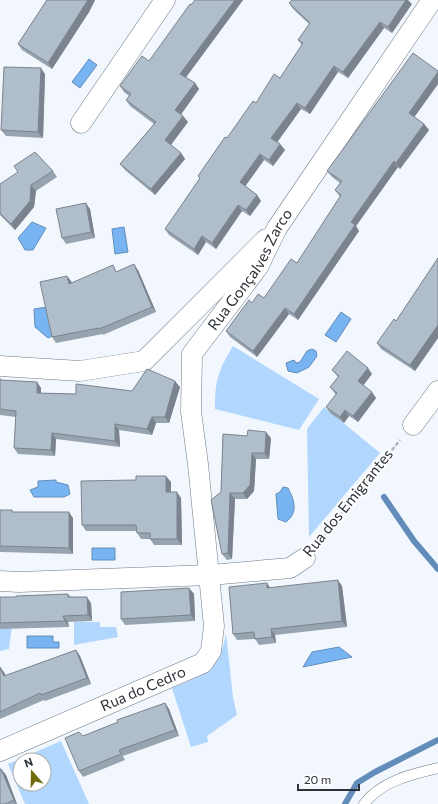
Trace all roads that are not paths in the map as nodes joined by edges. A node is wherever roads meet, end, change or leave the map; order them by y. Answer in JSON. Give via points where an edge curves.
{"nodes":[{"id":1,"x":165,"y":0,"type":"edge"},
{"id":2,"x":432,"y":0,"type":"edge"},
{"id":3,"x":81,"y":123,"type":"dead end"},
{"id":4,"x":277,"y":228,"type":"junction"},
{"id":5,"x":0,"y":366,"type":"edge"},
{"id":6,"x":438,"y":391,"type":"edge"},
{"id":7,"x":413,"y":425,"type":"road end"},
{"id":8,"x":305,"y":558,"type":"road end"},
{"id":9,"x":210,"y":575,"type":"junction"},
{"id":10,"x":0,"y":581,"type":"edge"},
{"id":11,"x":0,"y":751,"type":"edge"},
{"id":12,"x":438,"y":768,"type":"edge"},
{"id":13,"x":364,"y":804,"type":"edge"}],
"edges":[{"from":1,"to":3,"type":"street"},
{"from":2,"to":4,"type":"street","name":"Rua Gonçalves Zarco"},
{"from":4,"to":5,"type":"street","via":[[144,361],[80,371]]},
{"from":4,"to":9,"type":"street","name":"Rua Gonçalves Zarco","via":[[258,267],[192,354],[191,412]]},
{"from":6,"to":7,"type":"street"},
{"from":8,"to":9,"type":"street","name":"Rua dos Emigrantes","via":[[290,568]]},
{"from":9,"to":10,"type":"street","name":"Rua dos Emigrantes"},
{"from":9,"to":11,"type":"street","name":"Rua do Cedro","via":[[214,626],[211,650],[202,663]]},
{"from":12,"to":13,"type":"lane","via":[[403,776],[370,796]]}]}
